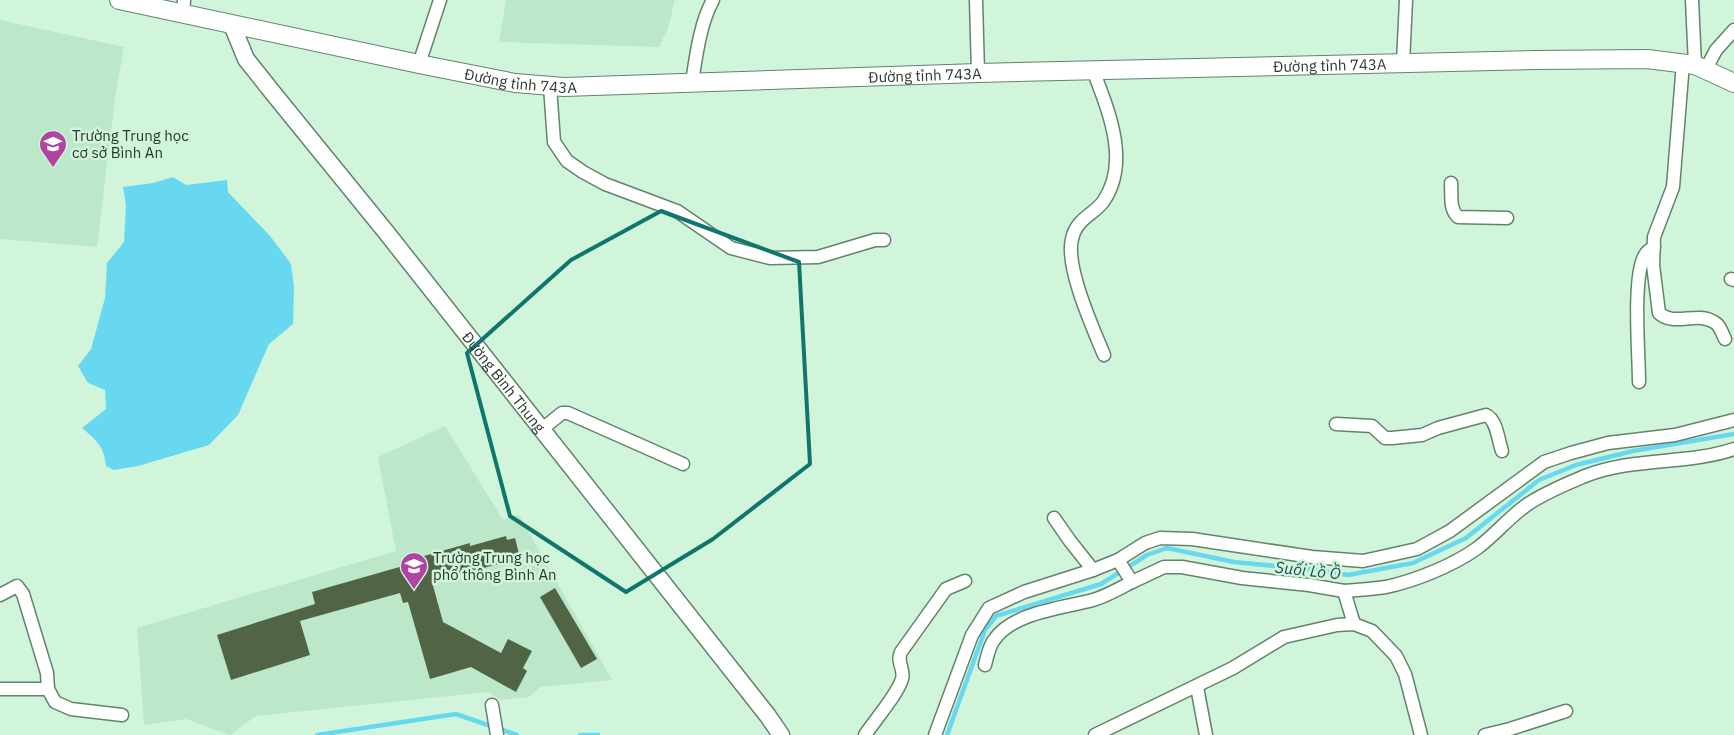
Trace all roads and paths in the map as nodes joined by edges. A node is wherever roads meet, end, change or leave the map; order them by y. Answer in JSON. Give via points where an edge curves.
{"nodes":[{"id":1,"x":119,"y":0,"type":"edge"},
{"id":2,"x":440,"y":0,"type":"edge"},
{"id":3,"x":713,"y":0,"type":"edge"},
{"id":4,"x":976,"y":0,"type":"edge"},
{"id":5,"x":1406,"y":0,"type":"edge"},
{"id":6,"x":1692,"y":0,"type":"edge"},
{"id":7,"x":184,"y":7,"type":"edge"},
{"id":8,"x":232,"y":25,"type":"junction"},
{"id":9,"x":1734,"y":30,"type":"edge"},
{"id":10,"x":1403,"y":63,"type":"junction"},
{"id":11,"x":419,"y":64,"type":"junction"},
{"id":12,"x":1695,"y":66,"type":"junction"},
{"id":13,"x":1093,"y":70,"type":"junction"},
{"id":14,"x":978,"y":73,"type":"junction"},
{"id":15,"x":692,"y":82,"type":"junction"},
{"id":16,"x":1734,"y":83,"type":"edge"},
{"id":17,"x":550,"y":86,"type":"junction"},
{"id":18,"x":1451,"y":183,"type":"dead end"},
{"id":19,"x":1507,"y":218,"type":"dead end"},
{"id":20,"x":884,"y":240,"type":"dead end"},
{"id":21,"x":1654,"y":247,"type":"junction"},
{"id":22,"x":1659,"y":313,"type":"junction"},
{"id":23,"x":1638,"y":321,"type":"junction"},
{"id":24,"x":1725,"y":339,"type":"dead end"},
{"id":25,"x":1104,"y":355,"type":"dead end"},
{"id":26,"x":1639,"y":382,"type":"dead end"},
{"id":27,"x":1734,"y":420,"type":"edge"},
{"id":28,"x":1336,"y":424,"type":"dead end"},
{"id":29,"x":541,"y":430,"type":"junction"},
{"id":30,"x":1734,"y":449,"type":"edge"},
{"id":31,"x":1502,"y":451,"type":"dead end"},
{"id":32,"x":683,"y":464,"type":"dead end"},
{"id":33,"x":1054,"y":518,"type":"dead end"},
{"id":34,"x":1118,"y":560,"type":"junction"},
{"id":35,"x":1093,"y":570,"type":"junction"},
{"id":36,"x":1131,"y":580,"type":"junction"},
{"id":37,"x":965,"y":581,"type":"dead end"},
{"id":38,"x":1344,"y":592,"type":"junction"},
{"id":39,"x":0,"y":595,"type":"edge"},
{"id":40,"x":1354,"y":624,"type":"junction"},
{"id":41,"x":985,"y":665,"type":"dead end"},
{"id":42,"x":1197,"y":686,"type":"junction"},
{"id":43,"x":0,"y":689,"type":"edge"},
{"id":44,"x":48,"y":689,"type":"junction"},
{"id":45,"x":492,"y":711,"type":"dead end"},
{"id":46,"x":1566,"y":712,"type":"dead end"},
{"id":47,"x":122,"y":715,"type":"dead end"},
{"id":48,"x":497,"y":735,"type":"edge"},
{"id":49,"x":781,"y":735,"type":"edge"},
{"id":50,"x":865,"y":735,"type":"edge"},
{"id":51,"x":935,"y":735,"type":"edge"},
{"id":52,"x":1095,"y":735,"type":"edge"},
{"id":53,"x":1206,"y":735,"type":"edge"},
{"id":54,"x":1421,"y":735,"type":"edge"},
{"id":55,"x":1485,"y":735,"type":"edge"}],
"edges":[{"from":1,"to":7,"type":"main road","name":"Đường tỉnh 743A"},
{"from":2,"to":11,"type":"street"},
{"from":3,"to":15,"type":"street","via":[[708,8]]},
{"from":4,"to":14,"type":"street"},
{"from":5,"to":10,"type":"street"},
{"from":6,"to":12,"type":"street"},
{"from":7,"to":8,"type":"main road","name":"Đường tỉnh 743A"},
{"from":8,"to":11,"type":"main road","name":"Đường tỉnh 743A"},
{"from":8,"to":29,"type":"street","name":"Đường Bình Thung","via":[[246,59]]},
{"from":9,"to":12,"type":"street"},
{"from":10,"to":12,"type":"main road","name":"Đường tỉnh 743A","via":[[1647,59]]},
{"from":10,"to":13,"type":"main road","name":"Đường tỉnh 743A"},
{"from":11,"to":17,"type":"main road","name":"Đường tỉnh 743A","via":[[515,83]]},
{"from":12,"to":16,"type":"main road","name":"Đường tỉnh 743A"},
{"from":12,"to":21,"type":"street","via":[[1673,188],[1654,237]]},
{"from":13,"to":14,"type":"main road","name":"Đường tỉnh 743A"},
{"from":13,"to":25,"type":"street","via":[[1113,127],[1116,158],[1112,183],[1102,203],[1076,226],[1070,250],[1073,270]]},
{"from":14,"to":15,"type":"main road","name":"Đường tỉnh 743A"},
{"from":15,"to":17,"type":"main road","name":"Đường tỉnh 743A"},
{"from":17,"to":20,"type":"street","via":[[554,142],[567,161],[605,184],[677,211],[731,248],[770,258],[818,256]]},
{"from":18,"to":19,"type":"street","via":[[1452,207],[1458,217]]},
{"from":21,"to":22,"type":"street"},
{"from":21,"to":23,"type":"street","via":[[1644,256],[1639,278]]},
{"from":22,"to":23,"type":"street"},
{"from":22,"to":24,"type":"street","via":[[1670,320],[1714,321]]},
{"from":23,"to":26,"type":"street"},
{"from":27,"to":34,"type":"street","via":[[1675,434],[1608,443],[1544,462],[1450,531],[1417,549],[1363,561],[1312,557],[1192,539],[1160,538],[1145,543]]},
{"from":28,"to":31,"type":"street","via":[[1372,426],[1385,438],[1392,438],[1422,435],[1486,415],[1493,422]]},
{"from":29,"to":32,"type":"street","via":[[562,413],[568,414]]},
{"from":29,"to":49,"type":"street","name":"Đường Bình Thung"},
{"from":30,"to":38,"type":"street","via":[[1718,455],[1622,466],[1588,475],[1527,505],[1476,549],[1440,569],[1386,586]]},
{"from":33,"to":35,"type":"street"},
{"from":34,"to":35,"type":"street"},
{"from":34,"to":36,"type":"street"},
{"from":35,"to":51,"type":"street","via":[[1024,592],[990,608],[972,635]]},
{"from":36,"to":38,"type":"street","via":[[1164,567],[1182,567]]},
{"from":36,"to":41,"type":"street","via":[[1096,600],[1018,620],[993,640]]},
{"from":37,"to":50,"type":"street","via":[[946,589],[901,652],[898,661],[903,675],[900,685]]},
{"from":38,"to":40,"type":"street"},
{"from":39,"to":44,"type":"street","via":[[17,586],[23,594],[47,673]]},
{"from":40,"to":42,"type":"street","via":[[1284,637]]},
{"from":40,"to":54,"type":"street","via":[[1372,631],[1396,656],[1405,674]]},
{"from":42,"to":52,"type":"street"},
{"from":42,"to":53,"type":"street"},
{"from":43,"to":44,"type":"street"},
{"from":44,"to":47,"type":"street","via":[[55,702],[72,709]]},
{"from":45,"to":48,"type":"street"},
{"from":46,"to":55,"type":"street"}]}
